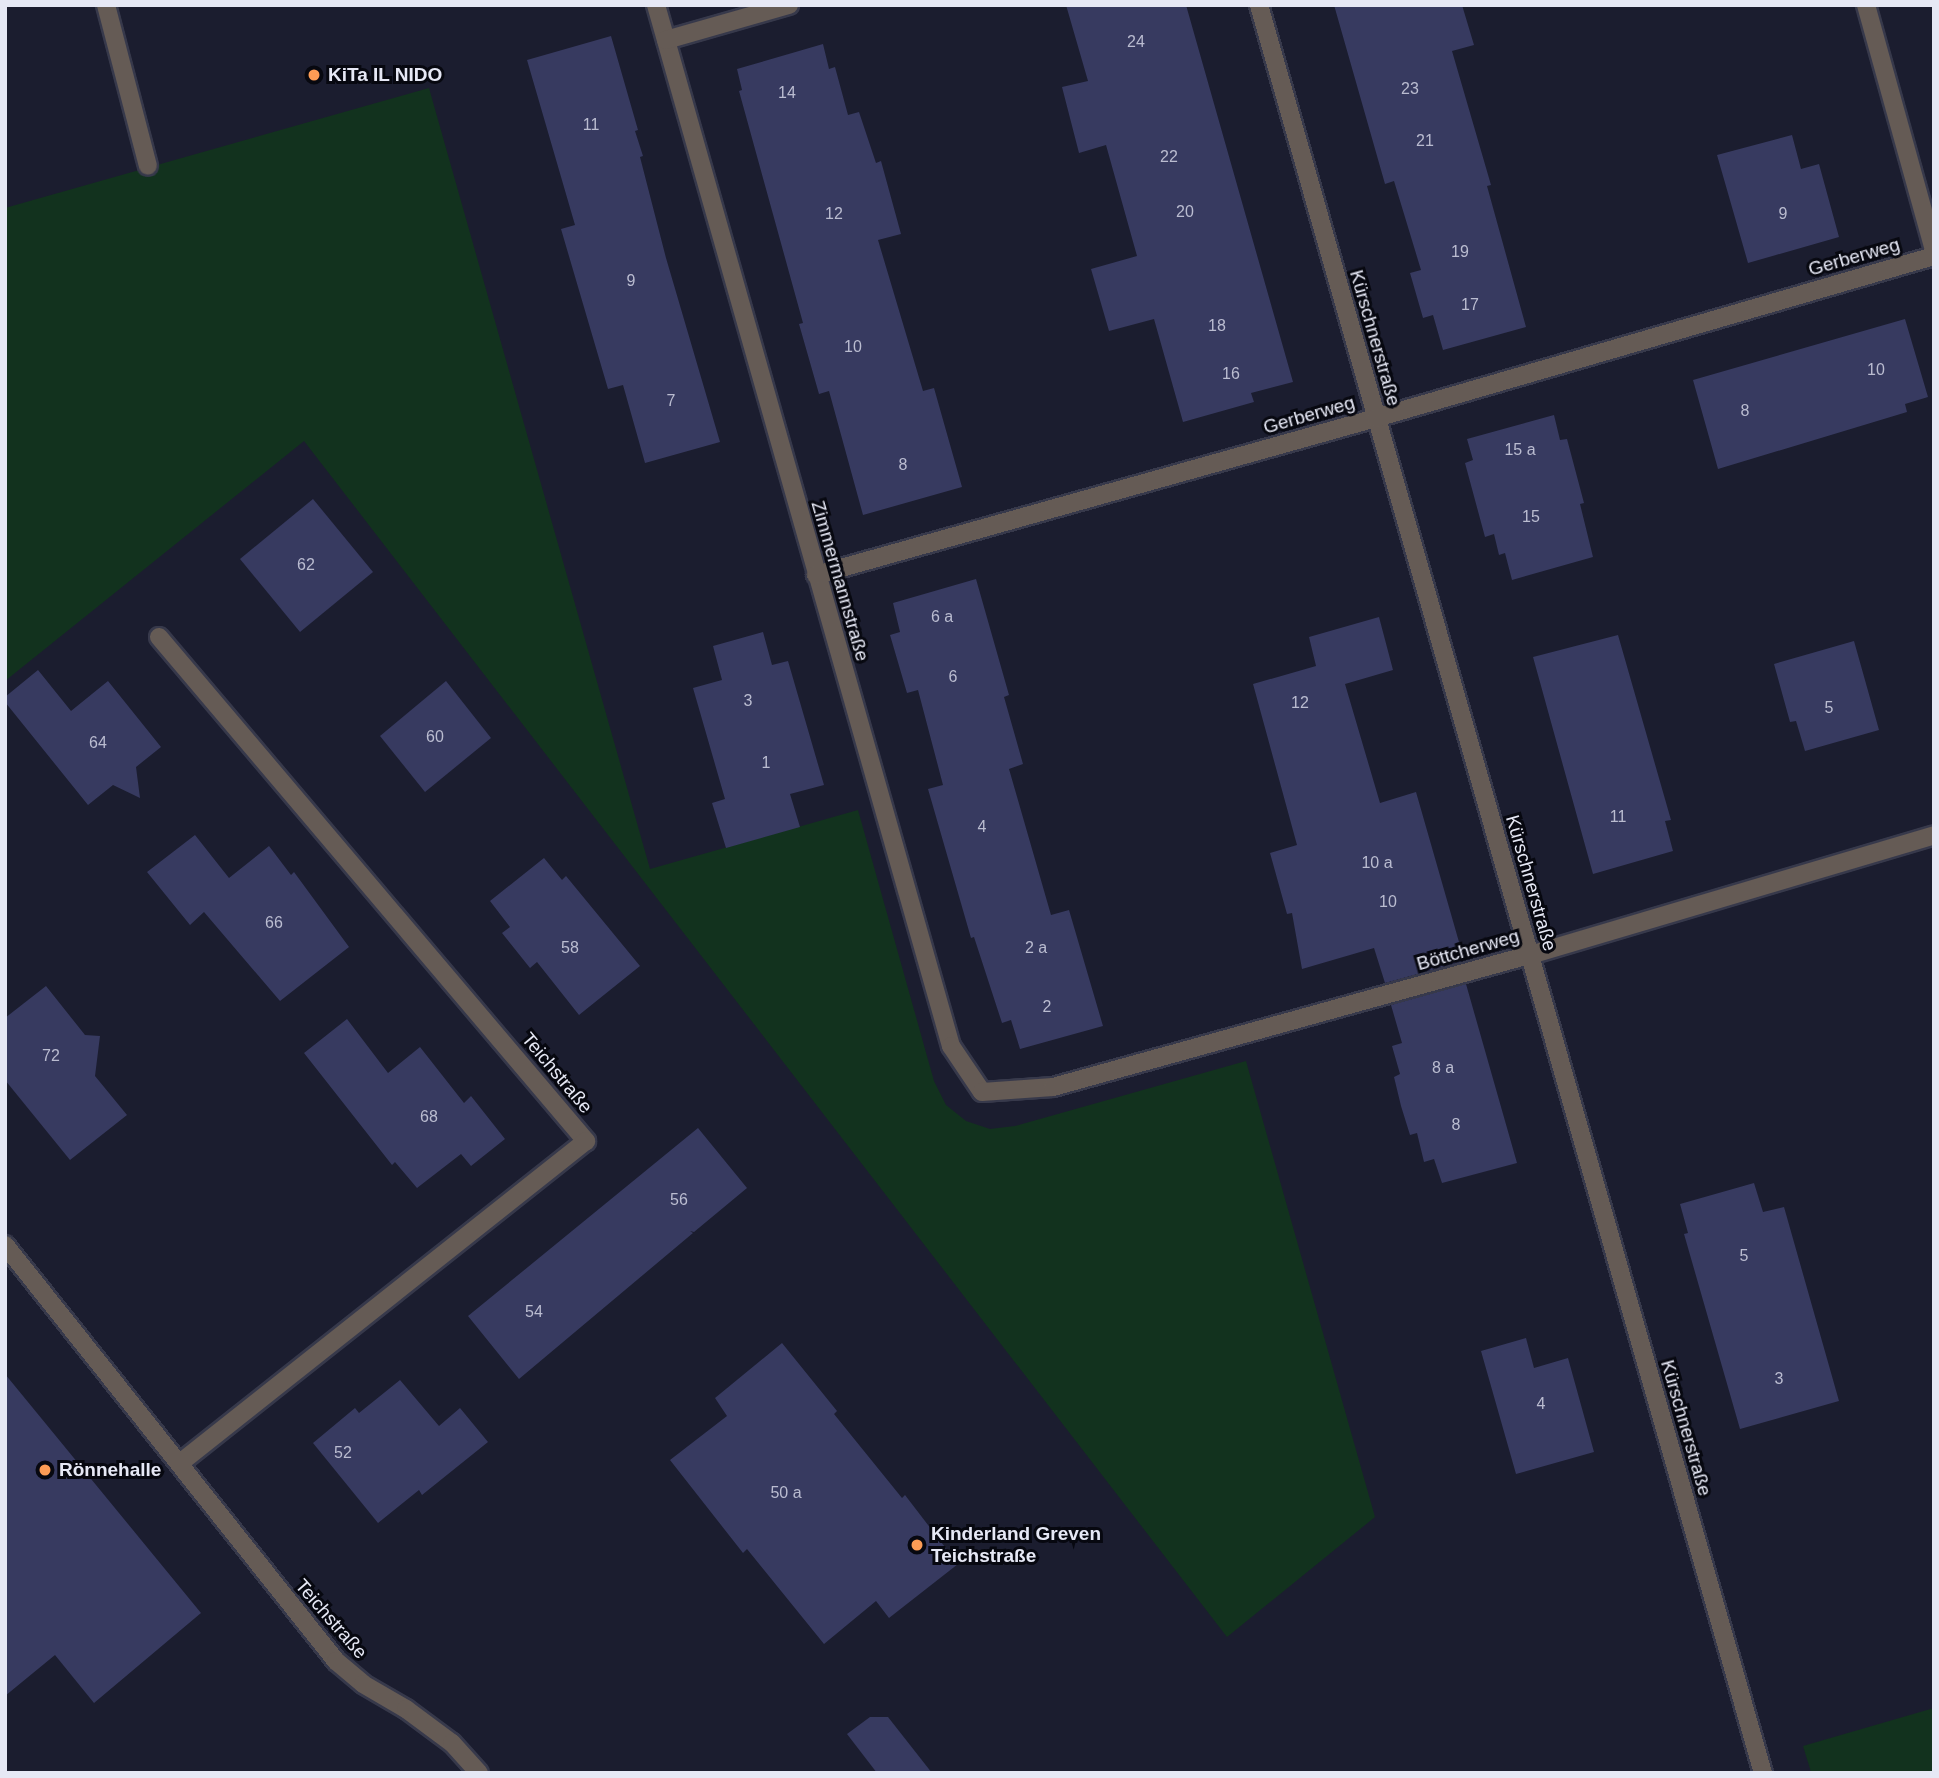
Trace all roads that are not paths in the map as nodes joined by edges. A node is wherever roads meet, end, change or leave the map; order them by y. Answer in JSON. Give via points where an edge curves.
{"nodes":[{"id":1,"x":106,"y":5,"type":"edge"},
{"id":2,"x":656,"y":5,"type":"edge"},
{"id":3,"x":789,"y":5,"type":"edge"},
{"id":4,"x":1259,"y":5,"type":"edge"},
{"id":5,"x":1866,"y":5,"type":"edge"},
{"id":6,"x":666,"y":40,"type":"junction"},
{"id":7,"x":148,"y":166,"type":"dead end"},
{"id":8,"x":1934,"y":253,"type":"edge"},
{"id":9,"x":1376,"y":418,"type":"junction"},
{"id":10,"x":816,"y":575,"type":"junction"},
{"id":11,"x":159,"y":638,"type":"dead end"},
{"id":12,"x":1934,"y":835,"type":"edge"},
{"id":13,"x":1530,"y":955,"type":"junction"},
{"id":14,"x":1053,"y":1087,"type":"joint"},
{"id":15,"x":5,"y":1245,"type":"edge"},
{"id":16,"x":180,"y":1463,"type":"junction"},
{"id":17,"x":479,"y":1773,"type":"edge"},
{"id":18,"x":1763,"y":1773,"type":"edge"}],
"edges":[{"from":1,"to":7,"type":"street"},
{"from":2,"to":6,"type":"street","name":"Zimmermannstraße"},
{"from":3,"to":6,"type":"street"},
{"from":4,"to":9,"type":"street","name":"Kürschnerstraße"},
{"from":5,"to":8,"type":"street"},
{"from":6,"to":10,"type":"street","name":"Zimmermannstraße"},
{"from":8,"to":9,"type":"street","name":"Gerberweg"},
{"from":9,"to":10,"type":"street","name":"Gerberweg"},
{"from":9,"to":13,"type":"street","name":"Kürschnerstraße"},
{"from":10,"to":14,"type":"street","name":"Zimmermannstraße","via":[[951,1046],[982,1092]]},
{"from":11,"to":16,"type":"street","name":"Teichstraße","via":[[586,1141]]},
{"from":12,"to":13,"type":"street","name":"Böttcherweg"},
{"from":13,"to":14,"type":"street","name":"Böttcherweg"},
{"from":13,"to":18,"type":"street","name":"Kürschnerstraße"},
{"from":15,"to":16,"type":"street","name":"Teichstraße"},
{"from":16,"to":17,"type":"street","name":"Teichstraße","via":[[336,1661],[452,1743]]}]}
